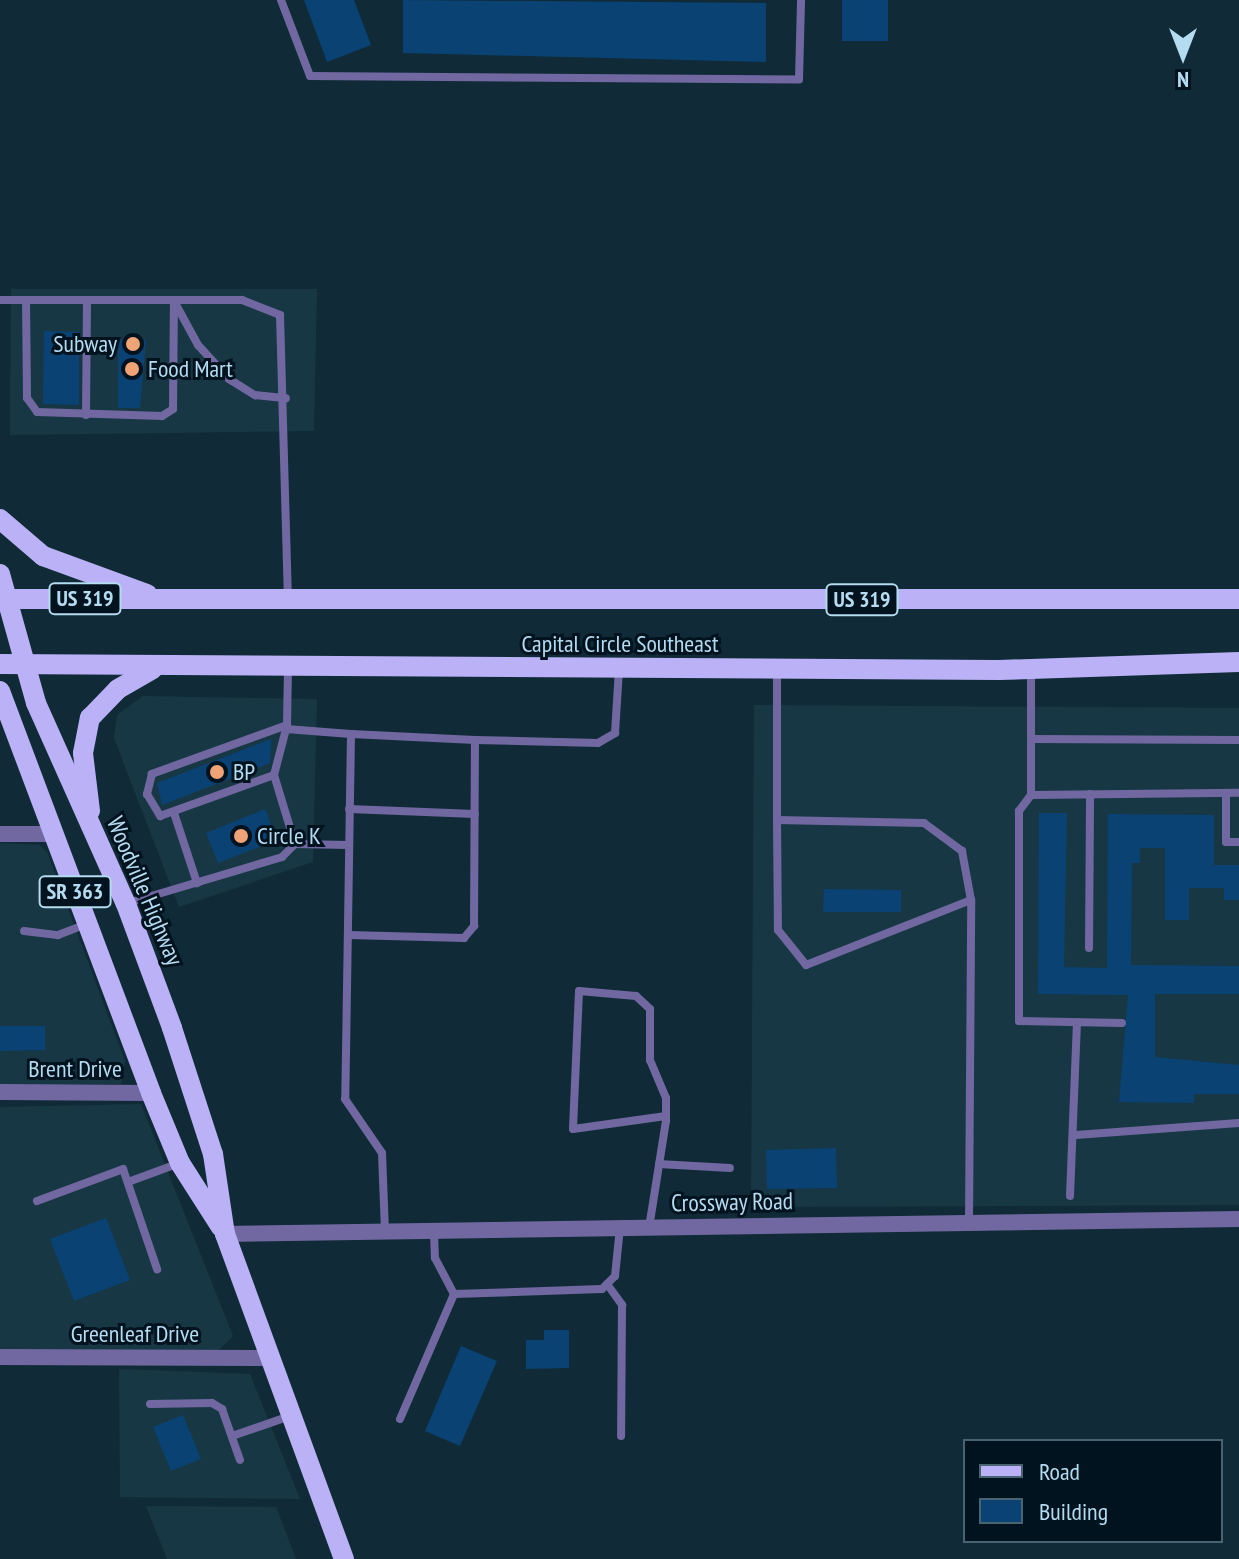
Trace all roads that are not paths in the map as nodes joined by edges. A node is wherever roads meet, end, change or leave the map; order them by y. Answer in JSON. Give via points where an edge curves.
{"nodes":[{"id":1,"x":281,"y":0,"type":"edge"},
{"id":2,"x":801,"y":0,"type":"edge"},
{"id":3,"x":0,"y":300,"type":"edge"},
{"id":4,"x":26,"y":300,"type":"junction"},
{"id":5,"x":87,"y":300,"type":"junction"},
{"id":6,"x":174,"y":300,"type":"junction"},
{"id":7,"x":286,"y":398,"type":"junction"},
{"id":8,"x":86,"y":415,"type":"junction"},
{"id":9,"x":0,"y":519,"type":"edge"},
{"id":10,"x":0,"y":574,"type":"edge"},
{"id":11,"x":4,"y":599,"type":"edge"},
{"id":12,"x":1239,"y":599,"type":"edge"},
{"id":13,"x":162,"y":600,"type":"junction"},
{"id":14,"x":288,"y":600,"type":"junction"},
{"id":15,"x":1239,"y":662,"type":"edge"},
{"id":16,"x":0,"y":664,"type":"edge"},
{"id":17,"x":25,"y":665,"type":"junction"},
{"id":18,"x":153,"y":669,"type":"junction"},
{"id":19,"x":288,"y":669,"type":"junction"},
{"id":20,"x":619,"y":670,"type":"junction"},
{"id":21,"x":777,"y":670,"type":"junction"},
{"id":22,"x":1031,"y":670,"type":"junction"},
{"id":23,"x":0,"y":691,"type":"edge"},
{"id":24,"x":286,"y":727,"type":"junction"},
{"id":25,"x":351,"y":734,"type":"junction"},
{"id":26,"x":1031,"y":739,"type":"junction"},
{"id":27,"x":475,"y":740,"type":"junction"},
{"id":28,"x":1239,"y":740,"type":"edge"},
{"id":29,"x":274,"y":775,"type":"junction"},
{"id":30,"x":1226,"y":793,"type":"junction"},
{"id":31,"x":1239,"y":793,"type":"edge"},
{"id":32,"x":1090,"y":794,"type":"junction"},
{"id":33,"x":1031,"y":795,"type":"junction"},
{"id":34,"x":349,"y":809,"type":"junction"},
{"id":35,"x":174,"y":813,"type":"junction"},
{"id":36,"x":475,"y":814,"type":"junction"},
{"id":37,"x":777,"y":820,"type":"junction"},
{"id":38,"x":93,"y":831,"type":"junction"},
{"id":39,"x":0,"y":834,"type":"edge"},
{"id":40,"x":52,"y":834,"type":"junction"},
{"id":41,"x":1239,"y":842,"type":"edge"},
{"id":42,"x":295,"y":844,"type":"junction"},
{"id":43,"x":349,"y":845,"type":"junction"},
{"id":44,"x":197,"y":883,"type":"junction"},
{"id":45,"x":971,"y":900,"type":"junction"},
{"id":46,"x":126,"y":904,"type":"junction"},
{"id":47,"x":87,"y":924,"type":"junction"},
{"id":48,"x":24,"y":931,"type":"dead end"},
{"id":49,"x":348,"y":935,"type":"junction"},
{"id":50,"x":1089,"y":948,"type":"dead end"},
{"id":51,"x":1077,"y":1022,"type":"junction"},
{"id":52,"x":1122,"y":1023,"type":"dead end"},
{"id":53,"x":0,"y":1092,"type":"edge"},
{"id":54,"x":151,"y":1093,"type":"junction"},
{"id":55,"x":666,"y":1116,"type":"junction"},
{"id":56,"x":1239,"y":1123,"type":"edge"},
{"id":57,"x":1076,"y":1135,"type":"junction"},
{"id":58,"x":180,"y":1163,"type":"junction"},
{"id":59,"x":659,"y":1164,"type":"junction"},
{"id":60,"x":730,"y":1168,"type":"dead end"},
{"id":61,"x":128,"y":1182,"type":"junction"},
{"id":62,"x":1070,"y":1196,"type":"dead end"},
{"id":63,"x":37,"y":1201,"type":"dead end"},
{"id":64,"x":1239,"y":1219,"type":"edge"},
{"id":65,"x":969,"y":1223,"type":"junction"},
{"id":66,"x":620,"y":1228,"type":"junction"},
{"id":67,"x":649,"y":1228,"type":"junction"},
{"id":68,"x":385,"y":1232,"type":"junction"},
{"id":69,"x":434,"y":1232,"type":"junction"},
{"id":70,"x":225,"y":1234,"type":"junction"},
{"id":71,"x":157,"y":1269,"type":"dead end"},
{"id":72,"x":607,"y":1284,"type":"junction"},
{"id":73,"x":454,"y":1294,"type":"junction"},
{"id":74,"x":0,"y":1357,"type":"edge"},
{"id":75,"x":270,"y":1358,"type":"junction"},
{"id":76,"x":150,"y":1404,"type":"dead end"},
{"id":77,"x":291,"y":1415,"type":"junction"},
{"id":78,"x":400,"y":1419,"type":"dead end"},
{"id":79,"x":232,"y":1436,"type":"junction"},
{"id":80,"x":621,"y":1436,"type":"dead end"},
{"id":81,"x":240,"y":1460,"type":"dead end"},
{"id":82,"x":344,"y":1559,"type":"edge"}],
"edges":[{"from":1,"to":2,"type":"lane","via":[[310,76],[799,79]]},
{"from":3,"to":4,"type":"lane"},
{"from":4,"to":5,"type":"lane"},
{"from":4,"to":8,"type":"lane","via":[[30,406],[45,414]]},
{"from":5,"to":6,"type":"lane"},
{"from":5,"to":8,"type":"lane"},
{"from":6,"to":7,"type":"lane","via":[[198,345],[229,379],[255,395]]},
{"from":6,"to":7,"type":"lane","via":[[242,300],[280,315]]},
{"from":6,"to":8,"type":"lane","via":[[173,409],[162,416]]},
{"from":7,"to":14,"type":"lane"},
{"from":9,"to":13,"type":"main road","via":[[43,556]]},
{"from":10,"to":11,"type":"main road","name":"Woodville Highway","number":"SR 363"},
{"from":11,"to":13,"type":"main road","name":"Capital Circle Southeast","number":"US 319"},
{"from":11,"to":17,"type":"main road","name":"Woodville Highway","number":"SR 363"},
{"from":12,"to":14,"type":"main road","name":"Capital Circle Southeast","number":"US 319"},
{"from":13,"to":14,"type":"main road","name":"Capital Circle Southeast","number":"US 319"},
{"from":15,"to":22,"type":"main road","name":"Capital Circle Southeast"},
{"from":16,"to":17,"type":"main road","name":"Capital Circle Southeast"},
{"from":17,"to":18,"type":"main road","name":"Capital Circle Southeast"},
{"from":17,"to":38,"type":"main road","name":"Woodville Highway","number":"SR 363"},
{"from":18,"to":19,"type":"main road","name":"Capital Circle Southeast"},
{"from":18,"to":38,"type":"main road","via":[[118,689],[90,718],[83,753]]},
{"from":19,"to":20,"type":"main road","name":"Capital Circle Southeast"},
{"from":19,"to":24,"type":"lane"},
{"from":20,"to":21,"type":"main road","name":"Capital Circle Southeast"},
{"from":20,"to":27,"type":"lane","via":[[615,733],[598,743]]},
{"from":21,"to":22,"type":"main road","name":"Capital Circle Southeast"},
{"from":21,"to":37,"type":"lane"},
{"from":22,"to":26,"type":"lane"},
{"from":23,"to":40,"type":"main road","name":"Woodville Highway","number":"SR 363"},
{"from":24,"to":25,"type":"lane"},
{"from":24,"to":29,"type":"lane"},
{"from":24,"to":35,"type":"lane","via":[[152,774],[147,794],[160,816]]},
{"from":25,"to":27,"type":"lane"},
{"from":25,"to":34,"type":"lane"},
{"from":26,"to":28,"type":"lane"},
{"from":26,"to":33,"type":"lane"},
{"from":27,"to":36,"type":"lane"},
{"from":29,"to":35,"type":"lane"},
{"from":29,"to":42,"type":"lane"},
{"from":30,"to":31,"type":"lane"},
{"from":30,"to":32,"type":"lane"},
{"from":30,"to":41,"type":"lane","via":[[1226,842]]},
{"from":32,"to":33,"type":"lane"},
{"from":32,"to":50,"type":"lane"},
{"from":33,"to":51,"type":"lane","via":[[1019,811],[1019,1021]]},
{"from":34,"to":36,"type":"lane"},
{"from":34,"to":43,"type":"lane"},
{"from":35,"to":44,"type":"lane"},
{"from":36,"to":49,"type":"lane","via":[[474,926],[464,938]]},
{"from":37,"to":45,"type":"lane","via":[[924,823],[962,851]]},
{"from":37,"to":45,"type":"lane","via":[[778,930],[806,965]]},
{"from":38,"to":46,"type":"main road","name":"Woodville Highway","number":"SR 363"},
{"from":39,"to":40,"type":"street"},
{"from":40,"to":47,"type":"main road","name":"Woodville Highway","number":"SR 363"},
{"from":42,"to":43,"type":"lane"},
{"from":42,"to":44,"type":"lane","via":[[282,857]]},
{"from":43,"to":49,"type":"lane"},
{"from":44,"to":46,"type":"lane"},
{"from":45,"to":65,"type":"lane"},
{"from":46,"to":70,"type":"main road","name":"Woodville Highway","number":"SR 363","via":[[213,1154]]},
{"from":47,"to":48,"type":"lane","via":[[58,935]]},
{"from":47,"to":54,"type":"main road","name":"Woodville Highway","number":"SR 363"},
{"from":49,"to":68,"type":"lane","via":[[345,1099],[382,1153]]},
{"from":51,"to":52,"type":"lane"},
{"from":51,"to":57,"type":"lane"},
{"from":53,"to":54,"type":"street","name":"Brent Drive"},
{"from":54,"to":58,"type":"main road","name":"Woodville Highway","number":"SR 363"},
{"from":55,"to":55,"type":"lane","via":[[650,1060],[650,1009],[636,996],[579,991],[573,1129]]},
{"from":55,"to":59,"type":"lane"},
{"from":56,"to":57,"type":"lane"},
{"from":57,"to":62,"type":"lane"},
{"from":58,"to":61,"type":"lane"},
{"from":58,"to":70,"type":"main road","name":"Woodville Highway","number":"SR 363"},
{"from":59,"to":60,"type":"lane"},
{"from":59,"to":67,"type":"lane"},
{"from":61,"to":63,"type":"lane","via":[[123,1169]]},
{"from":61,"to":71,"type":"lane"},
{"from":64,"to":65,"type":"street","name":"Crossway Road"},
{"from":65,"to":67,"type":"street","name":"Crossway Road"},
{"from":66,"to":67,"type":"street","name":"Crossway Road"},
{"from":66,"to":69,"type":"street","name":"Crossway Road"},
{"from":66,"to":72,"type":"lane","via":[[620,1255]]},
{"from":68,"to":69,"type":"street","name":"Crossway Road"},
{"from":68,"to":70,"type":"street","name":"Crossway Road"},
{"from":69,"to":73,"type":"lane","via":[[435,1258]]},
{"from":70,"to":75,"type":"main road","name":"Woodville Highway","number":"SR 363"},
{"from":72,"to":73,"type":"lane","via":[[580,1294]]},
{"from":72,"to":80,"type":"lane","via":[[622,1305]]},
{"from":73,"to":78,"type":"lane"},
{"from":74,"to":75,"type":"street","name":"Greenleaf Drive"},
{"from":75,"to":77,"type":"main road","name":"Woodville Highway","number":"SR 363"},
{"from":76,"to":79,"type":"lane","via":[[212,1403],[222,1409]]},
{"from":77,"to":79,"type":"lane"},
{"from":77,"to":82,"type":"main road","name":"Woodville Highway","number":"SR 363"},
{"from":79,"to":81,"type":"lane"}]}
